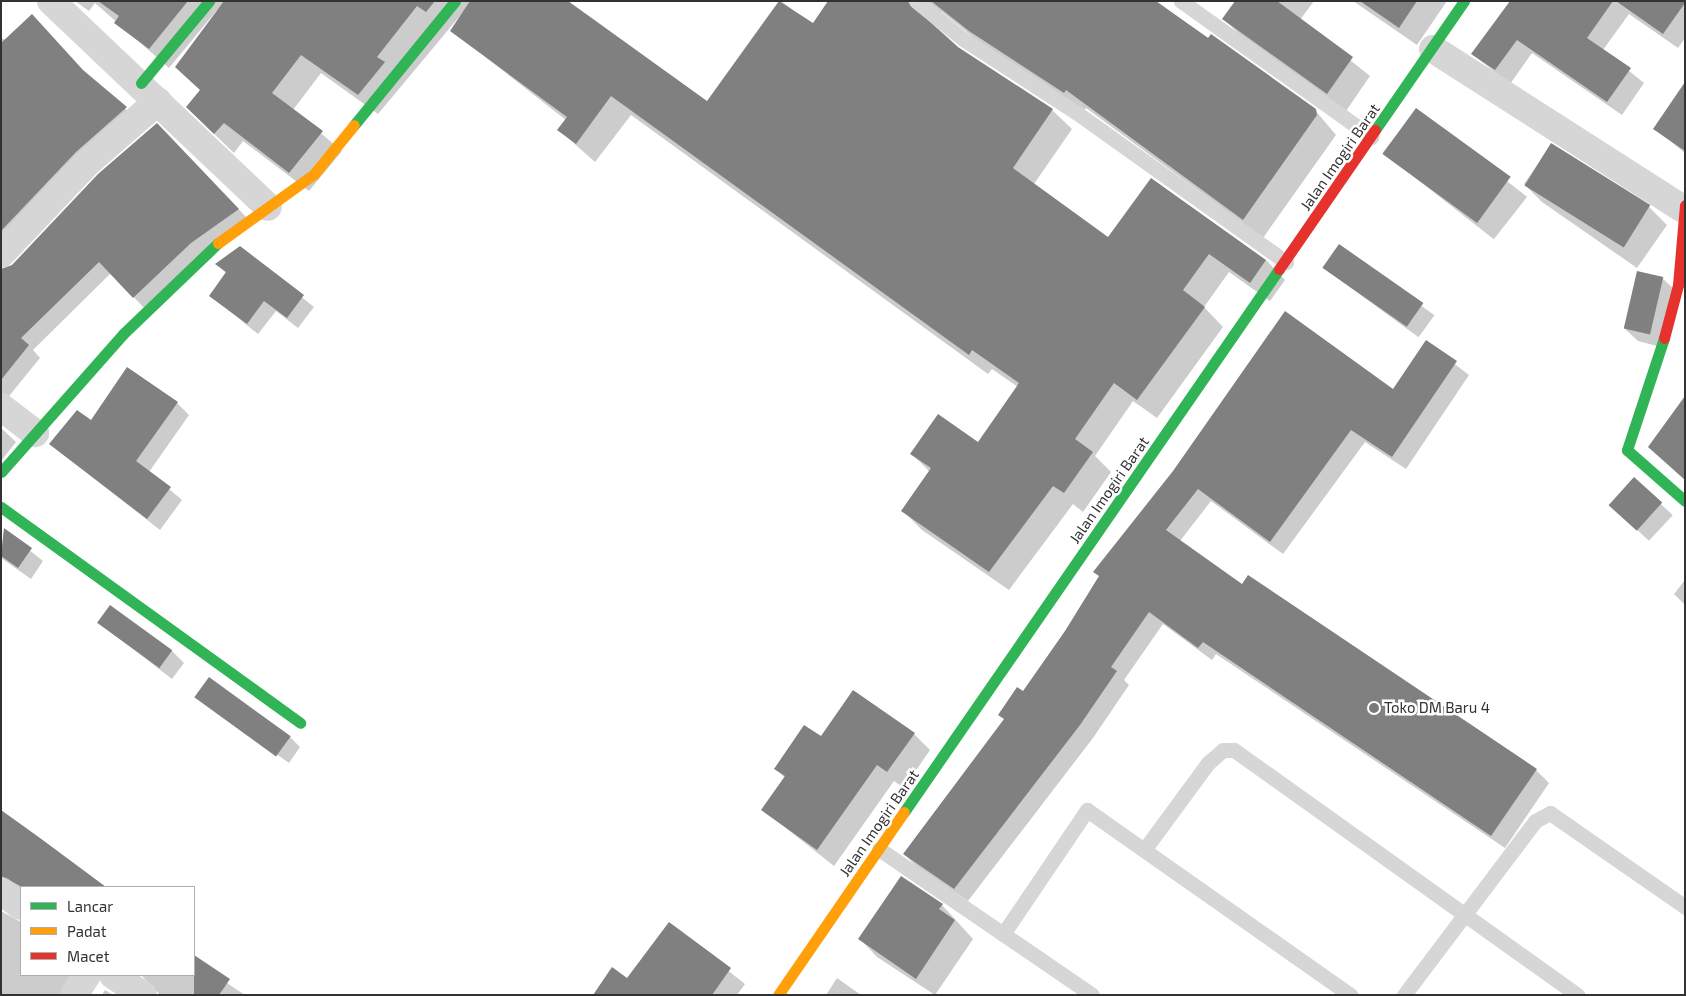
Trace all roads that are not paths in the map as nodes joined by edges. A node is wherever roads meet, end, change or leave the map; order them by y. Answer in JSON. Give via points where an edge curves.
{"nodes":[{"id":1,"x":51,"y":1,"type":"edge"},
{"id":2,"x":209,"y":1,"type":"edge"},
{"id":3,"x":455,"y":1,"type":"edge"},
{"id":4,"x":916,"y":1,"type":"edge"},
{"id":5,"x":1181,"y":1,"type":"edge"},
{"id":6,"x":1464,"y":1,"type":"edge"},
{"id":7,"x":1434,"y":48,"type":"junction"},
{"id":8,"x":149,"y":92,"type":"junction"},
{"id":9,"x":1372,"y":138,"type":"junction"},
{"id":10,"x":268,"y":207,"type":"junction"},
{"id":11,"x":1684,"y":208,"type":"edge"},
{"id":12,"x":1,"y":254,"type":"edge"},
{"id":13,"x":1286,"y":262,"type":"junction"},
{"id":14,"x":1,"y":407,"type":"edge"},
{"id":15,"x":35,"y":433,"type":"junction"},
{"id":16,"x":1,"y":472,"type":"edge"},
{"id":17,"x":1685,"y":502,"type":"edge"},
{"id":18,"x":1,"y":507,"type":"edge"},
{"id":19,"x":300,"y":723,"type":"dead end"},
{"id":20,"x":879,"y":849,"type":"junction"},
{"id":21,"x":1144,"y":850,"type":"junction"},
{"id":22,"x":1,"y":891,"type":"edge"},
{"id":23,"x":20,"y":905,"type":"edge"},
{"id":24,"x":1685,"y":907,"type":"edge"},
{"id":25,"x":1462,"y":916,"type":"junction"},
{"id":26,"x":1003,"y":934,"type":"junction"},
{"id":27,"x":86,"y":976,"type":"edge"},
{"id":28,"x":115,"y":976,"type":"edge"},
{"id":29,"x":74,"y":995,"type":"edge"},
{"id":30,"x":142,"y":995,"type":"edge"},
{"id":31,"x":778,"y":995,"type":"edge"},
{"id":32,"x":1092,"y":995,"type":"edge"},
{"id":33,"x":1350,"y":995,"type":"edge"},
{"id":34,"x":1404,"y":995,"type":"edge"},
{"id":35,"x":1577,"y":995,"type":"edge"}],
"edges":[{"from":1,"to":8,"type":"street"},
{"from":2,"to":8,"type":"street"},
{"from":3,"to":10,"type":"street","via":[[314,174]]},
{"from":4,"to":13,"type":"lane","via":[[962,40],[1077,113]]},
{"from":5,"to":9,"type":"lane"},
{"from":6,"to":7,"type":"street","name":"Jalan Imogiri Barat"},
{"from":7,"to":9,"type":"street","name":"Jalan Imogiri Barat"},
{"from":7,"to":11,"type":"street"},
{"from":8,"to":10,"type":"street"},
{"from":8,"to":12,"type":"street"},
{"from":9,"to":13,"type":"street","name":"Jalan Imogiri Barat"},
{"from":10,"to":15,"type":"street","via":[[200,256],[123,334]]},
{"from":11,"to":17,"type":"street","via":[[1678,285],[1656,371],[1627,450]]},
{"from":13,"to":20,"type":"street","name":"Jalan Imogiri Barat"},
{"from":14,"to":15,"type":"street"},
{"from":15,"to":16,"type":"street"},
{"from":18,"to":19,"type":"street"},
{"from":20,"to":26,"type":"lane"},
{"from":20,"to":31,"type":"street","name":"Jalan Imogiri Barat"},
{"from":21,"to":25,"type":"lane","via":[[1208,763],[1223,750],[1234,750]]},
{"from":21,"to":26,"type":"lane","via":[[1087,810]]},
{"from":21,"to":33,"type":"lane"},
{"from":22,"to":23,"type":"street"},
{"from":24,"to":25,"type":"lane","via":[[1550,813],[1535,822]]},
{"from":25,"to":34,"type":"lane"},
{"from":25,"to":35,"type":"lane"},
{"from":26,"to":32,"type":"lane"},
{"from":27,"to":29,"type":"street"},
{"from":28,"to":30,"type":"street"}]}
